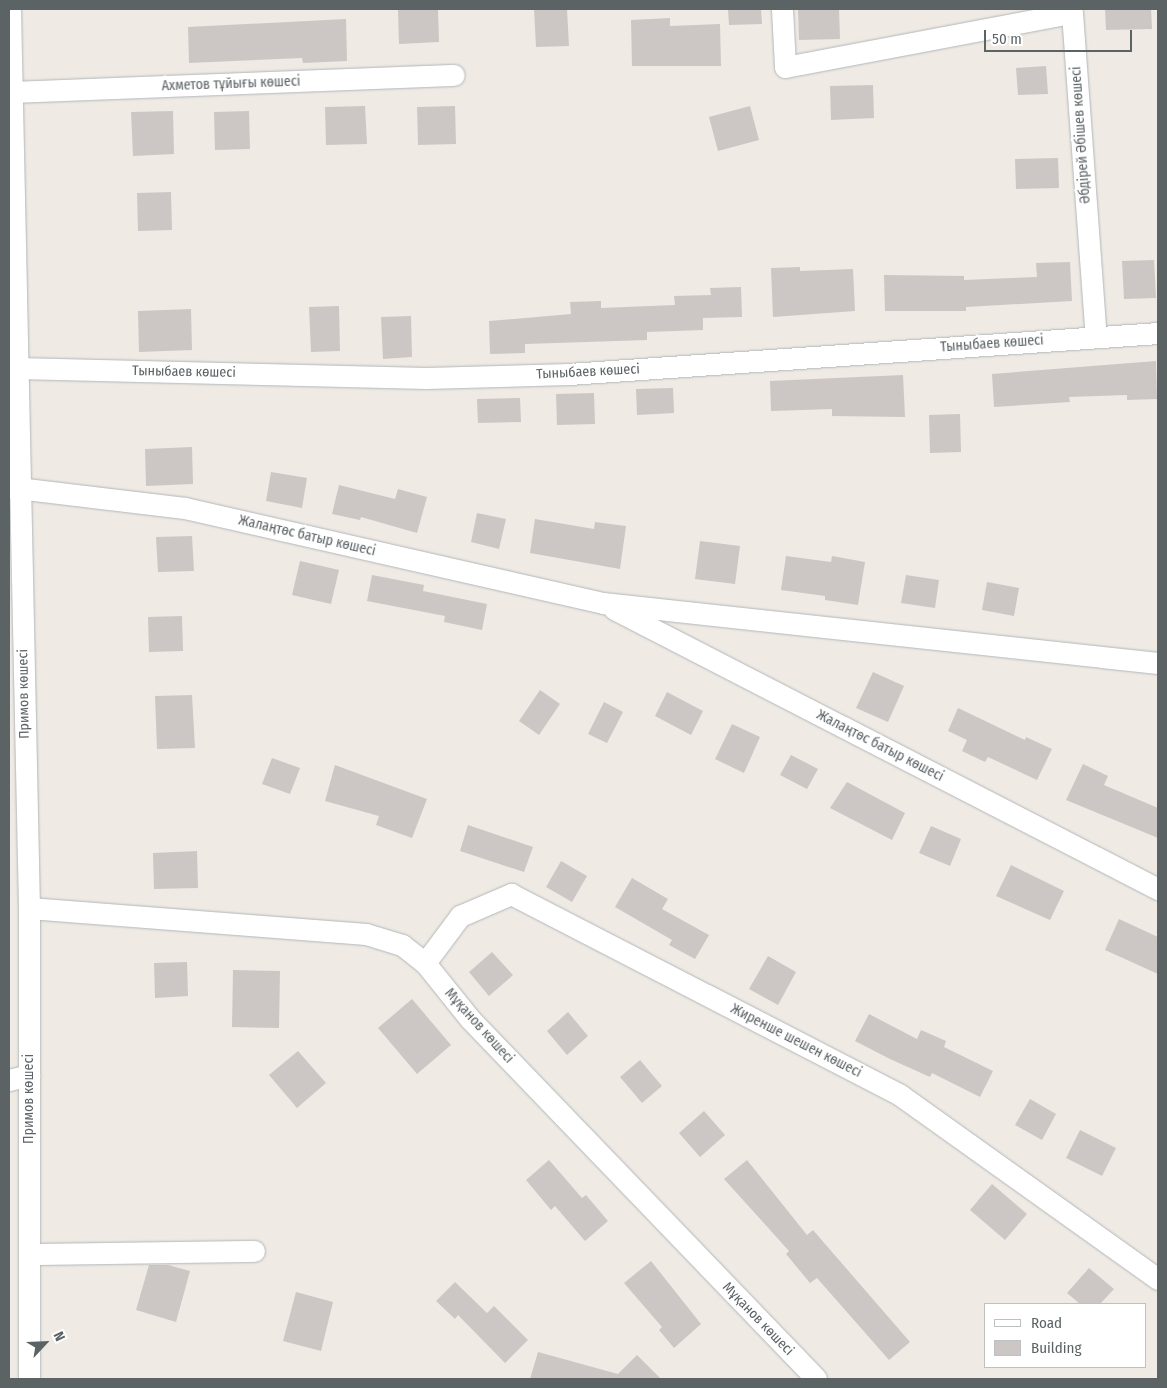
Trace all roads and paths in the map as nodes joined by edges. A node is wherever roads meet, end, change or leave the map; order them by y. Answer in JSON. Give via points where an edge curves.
{"nodes":[{"id":1,"x":10,"y":9,"type":"edge"},
{"id":2,"x":782,"y":9,"type":"edge"},
{"id":3,"x":454,"y":75,"type":"dead end"},
{"id":4,"x":10,"y":92,"type":"edge"},
{"id":5,"x":1158,"y":333,"type":"edge"},
{"id":6,"x":1096,"y":337,"type":"junction"},
{"id":7,"x":17,"y":368,"type":"junction"},
{"id":8,"x":14,"y":487,"type":"edge"},
{"id":9,"x":603,"y":603,"type":"junction"},
{"id":10,"x":1158,"y":663,"type":"edge"},
{"id":11,"x":18,"y":803,"type":"edge"},
{"id":12,"x":1158,"y":888,"type":"edge"},
{"id":13,"x":29,"y":908,"type":"junction"},
{"id":14,"x":425,"y":963,"type":"junction"},
{"id":15,"x":19,"y":1078,"type":"edge"},
{"id":16,"x":254,"y":1251,"type":"dead end"},
{"id":17,"x":29,"y":1254,"type":"junction"},
{"id":18,"x":1158,"y":1279,"type":"edge"},
{"id":19,"x":29,"y":1379,"type":"edge"},
{"id":20,"x":816,"y":1379,"type":"edge"}],
"edges":[{"from":1,"to":4,"type":"street","name":"Примов көшесі"},
{"from":2,"to":6,"type":"street","name":"Әбдірей Әбішев көшесі","via":[[785,67],[1072,13]]},
{"from":3,"to":4,"type":"street","name":"Ахметов тұйығы көшесі"},
{"from":4,"to":7,"type":"street","name":"Примов көшесі"},
{"from":5,"to":6,"type":"street","name":"Тыныбаев көшесі"},
{"from":6,"to":7,"type":"street","name":"Тыныбаев көшесі","via":[[569,374],[426,378]]},
{"from":7,"to":8,"type":"street","name":"Примов көшесі"},
{"from":8,"to":9,"type":"street","name":"Жалаңтөс батыр көшесі","via":[[185,508]]},
{"from":8,"to":11,"type":"street","name":"Примов көшесі"},
{"from":9,"to":10,"type":"street","name":"Жалаңтөс батыр көшесі"},
{"from":9,"to":12,"type":"street","name":"Жалаңтөс батыр көшесі"},
{"from":11,"to":13,"type":"street","name":"Примов көшесі"},
{"from":13,"to":14,"type":"street","name":"Мұқанов көшесі","via":[[366,934],[402,945]]},
{"from":13,"to":15,"type":"street","name":"Примов көшесі"},
{"from":14,"to":18,"type":"street","name":"Жиренше шешен көшесі","via":[[460,916],[510,894],[900,1095]]},
{"from":14,"to":20,"type":"street","name":"Мұқанов көшесі","via":[[470,1019]]},
{"from":15,"to":17,"type":"street","name":"Примов көшесі"},
{"from":16,"to":17,"type":"street"},
{"from":17,"to":19,"type":"street","name":"Примов көшесі"}]}
